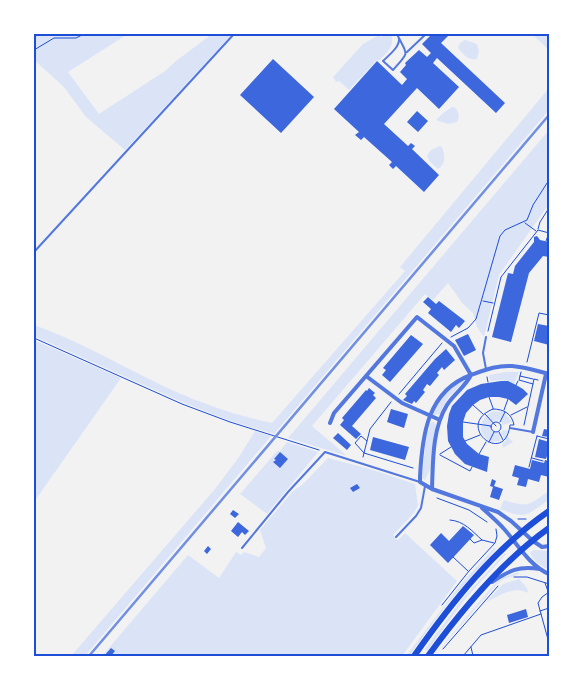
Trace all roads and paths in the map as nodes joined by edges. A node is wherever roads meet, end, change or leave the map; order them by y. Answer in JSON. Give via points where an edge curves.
{"nodes":[{"id":1,"x":84,"y":34,"type":"edge"},
{"id":2,"x":234,"y":34,"type":"edge"},
{"id":3,"x":397,"y":34,"type":"edge"},
{"id":4,"x":426,"y":34,"type":"edge"},
{"id":5,"x":399,"y":38,"type":"junction"},
{"id":6,"x":34,"y":50,"type":"edge"},
{"id":7,"x":407,"y":52,"type":"junction"},
{"id":8,"x":549,"y":180,"type":"edge"},
{"id":9,"x":549,"y":208,"type":"edge"},
{"id":10,"x":525,"y":222,"type":"junction"},
{"id":11,"x":537,"y":230,"type":"junction"},
{"id":12,"x":549,"y":233,"type":"edge"},
{"id":13,"x":546,"y":241,"type":"dead end"},
{"id":14,"x":34,"y":252,"type":"edge"},
{"id":15,"x":481,"y":300,"type":"junction"},
{"id":16,"x":494,"y":303,"type":"junction"},
{"id":17,"x":549,"y":315,"type":"edge"},
{"id":18,"x":549,"y":322,"type":"edge"},
{"id":19,"x":548,"y":326,"type":"edge"},
{"id":20,"x":486,"y":337,"type":"joint"},
{"id":21,"x":34,"y":338,"type":"edge"},
{"id":22,"x":445,"y":339,"type":"junction"},
{"id":23,"x":524,"y":368,"type":"junction"},
{"id":24,"x":486,"y":369,"type":"junction"},
{"id":25,"x":548,"y":374,"type":"edge"},
{"id":26,"x":471,"y":375,"type":"junction"},
{"id":27,"x":366,"y":376,"type":"junction"},
{"id":28,"x":520,"y":376,"type":"junction"},
{"id":29,"x":534,"y":379,"type":"junction"},
{"id":30,"x":519,"y":380,"type":"junction"},
{"id":31,"x":544,"y":381,"type":"junction"},
{"id":32,"x":534,"y":384,"type":"junction"},
{"id":33,"x":516,"y":385,"type":"dead end"},
{"id":34,"x":489,"y":397,"type":"dead end"},
{"id":35,"x":508,"y":399,"type":"dead end"},
{"id":36,"x":473,"y":405,"type":"dead end"},
{"id":37,"x":528,"y":406,"type":"junction"},
{"id":38,"x":493,"y":409,"type":"junction"},
{"id":39,"x":504,"y":411,"type":"junction"},
{"id":40,"x":484,"y":414,"type":"junction"},
{"id":41,"x":430,"y":416,"type":"junction"},
{"id":42,"x":510,"y":416,"type":"junction"},
{"id":43,"x":440,"y":420,"type":"junction"},
{"id":44,"x":330,"y":422,"type":"dead end"},
{"id":45,"x":463,"y":422,"type":"dead end"},
{"id":46,"x":493,"y":423,"type":"junction"},
{"id":47,"x":499,"y":423,"type":"junction"},
{"id":48,"x":478,"y":424,"type":"junction"},
{"id":49,"x":492,"y":426,"type":"junction"},
{"id":50,"x":496,"y":426,"type":"dead end"},
{"id":51,"x":510,"y":428,"type":"junction"},
{"id":52,"x":533,"y":430,"type":"junction"},
{"id":53,"x":494,"y":431,"type":"junction"},
{"id":54,"x":499,"y":431,"type":"junction"},
{"id":55,"x":480,"y":434,"type":"junction"},
{"id":56,"x":537,"y":436,"type":"junction"},
{"id":57,"x":549,"y":439,"type":"edge"},
{"id":58,"x":368,"y":441,"type":"dead end"},
{"id":59,"x":465,"y":441,"type":"dead end"},
{"id":60,"x":503,"y":441,"type":"junction"},
{"id":61,"x":488,"y":442,"type":"junction"},
{"id":62,"x":451,"y":447,"type":"dead end"},
{"id":63,"x":325,"y":452,"type":"junction"},
{"id":64,"x":437,"y":454,"type":"junction"},
{"id":65,"x":479,"y":454,"type":"dead end"},
{"id":66,"x":531,"y":458,"type":"junction"},
{"id":67,"x":543,"y":461,"type":"dead end"},
{"id":68,"x":529,"y":466,"type":"dead end"},
{"id":69,"x":472,"y":467,"type":"dead end"},
{"id":70,"x":420,"y":472,"type":"junction"},
{"id":71,"x":420,"y":482,"type":"junction"},
{"id":72,"x":425,"y":486,"type":"junction"},
{"id":73,"x":432,"y":489,"type":"junction"},
{"id":74,"x":480,"y":506,"type":"junction"},
{"id":75,"x":549,"y":511,"type":"edge"},
{"id":76,"x":515,"y":517,"type":"dead end"},
{"id":77,"x":528,"y":518,"type":"dead end"},
{"id":78,"x":450,"y":520,"type":"dead end"},
{"id":79,"x":549,"y":528,"type":"edge"},
{"id":80,"x":522,"y":531,"type":"junction"},
{"id":81,"x":396,"y":537,"type":"dead end"},
{"id":82,"x":470,"y":539,"type":"dead end"},
{"id":83,"x":513,"y":539,"type":"junction"},
{"id":84,"x":482,"y":540,"type":"junction"},
{"id":85,"x":532,"y":541,"type":"junction"},
{"id":86,"x":549,"y":546,"type":"edge"},
{"id":87,"x":242,"y":548,"type":"dead end"},
{"id":88,"x":521,"y":551,"type":"junction"},
{"id":89,"x":453,"y":557,"type":"dead end"},
{"id":90,"x":540,"y":569,"type":"junction"},
{"id":91,"x":469,"y":571,"type":"dead end"},
{"id":92,"x":549,"y":574,"type":"edge"},
{"id":93,"x":508,"y":579,"type":"dead end"},
{"id":94,"x":502,"y":582,"type":"dead end"},
{"id":95,"x":545,"y":582,"type":"junction"},
{"id":96,"x":549,"y":584,"type":"edge"},
{"id":97,"x":488,"y":585,"type":"junction"},
{"id":98,"x":549,"y":593,"type":"edge"},
{"id":99,"x":549,"y":608,"type":"edge"},
{"id":100,"x":540,"y":611,"type":"junction"},
{"id":101,"x":541,"y":614,"type":"junction"},
{"id":102,"x":549,"y":643,"type":"edge"},
{"id":103,"x":470,"y":647,"type":"junction"},
{"id":104,"x":442,"y":650,"type":"dead end"},
{"id":105,"x":414,"y":656,"type":"edge"},
{"id":106,"x":428,"y":656,"type":"edge"},
{"id":107,"x":463,"y":656,"type":"edge"},
{"id":108,"x":473,"y":656,"type":"edge"}],
"edges":[{"from":1,"to":6,"type":"path","via":[[76,38],[54,38]]},
{"from":2,"to":14,"type":"lane"},
{"from":3,"to":5,"type":"lane"},
{"from":4,"to":7,"type":"lane"},
{"from":5,"to":7,"type":"lane"},
{"from":5,"to":7,"type":"lane","via":[[397,46],[383,61],[393,70]]},
{"from":8,"to":10,"type":"path"},
{"from":9,"to":11,"type":"path"},
{"from":10,"to":11,"type":"path"},
{"from":10,"to":15,"type":"path","via":[[506,229],[500,236]]},
{"from":11,"to":12,"type":"path"},
{"from":11,"to":16,"type":"path","via":[[500,277]]},
{"from":12,"to":13,"type":"path"},
{"from":15,"to":16,"type":"path"},
{"from":15,"to":22,"type":"path","via":[[472,325]]},
{"from":16,"to":20,"type":"path"},
{"from":17,"to":23,"type":"path","via":[[540,313]]},
{"from":18,"to":19,"type":"path"},
{"from":20,"to":24,"type":"lane","via":[[483,352]]},
{"from":21,"to":63,"type":"path","via":[[182,404]]},
{"from":22,"to":26,"type":"street","via":[[454,346]]},
{"from":22,"to":27,"type":"street","via":[[417,316]]},
{"from":23,"to":24,"type":"street","via":[[503,366]]},
{"from":23,"to":25,"type":"street"},
{"from":23,"to":28,"type":"path"},
{"from":24,"to":26,"type":"street"},
{"from":25,"to":31,"type":"street"},
{"from":26,"to":41,"type":"street","via":[[460,379],[446,391]]},
{"from":26,"to":43,"type":"street"},
{"from":27,"to":41,"type":"street","via":[[394,399]]},
{"from":27,"to":44,"type":"street"},
{"from":28,"to":29,"type":"path"},
{"from":28,"to":30,"type":"path"},
{"from":29,"to":31,"type":"path"},
{"from":29,"to":32,"type":"path"},
{"from":30,"to":32,"type":"path"},
{"from":30,"to":33,"type":"path"},
{"from":31,"to":52,"type":"street"},
{"from":32,"to":37,"type":"path"},
{"from":34,"to":38,"type":"path"},
{"from":35,"to":39,"type":"path"},
{"from":36,"to":40,"type":"path"},
{"from":37,"to":42,"type":"path"},
{"from":37,"to":52,"type":"path","via":[[524,426]]},
{"from":38,"to":39,"type":"path"},
{"from":38,"to":40,"type":"path"},
{"from":39,"to":42,"type":"path"},
{"from":39,"to":47,"type":"path"},
{"from":40,"to":46,"type":"path"},
{"from":40,"to":48,"type":"path"},
{"from":41,"to":43,"type":"street"},
{"from":41,"to":70,"type":"street"},
{"from":42,"to":51,"type":"path","via":[[514,425]]},
{"from":43,"to":64,"type":"street"},
{"from":45,"to":48,"type":"path"},
{"from":46,"to":47,"type":"path"},
{"from":46,"to":49,"type":"path"},
{"from":46,"to":50,"type":"path"},
{"from":47,"to":54,"type":"path"},
{"from":48,"to":49,"type":"path"},
{"from":48,"to":55,"type":"path"},
{"from":49,"to":53,"type":"path"},
{"from":51,"to":52,"type":"lane"},
{"from":51,"to":60,"type":"path"},
{"from":52,"to":56,"type":"path"},
{"from":53,"to":54,"type":"path"},
{"from":53,"to":61,"type":"path"},
{"from":54,"to":60,"type":"path"},
{"from":55,"to":59,"type":"path"},
{"from":55,"to":61,"type":"path"},
{"from":56,"to":57,"type":"path"},
{"from":56,"to":66,"type":"path"},
{"from":58,"to":70,"type":"path","via":[[361,436],[355,443],[364,453]]},
{"from":60,"to":61,"type":"path"},
{"from":61,"to":65,"type":"path"},
{"from":62,"to":64,"type":"path"},
{"from":63,"to":71,"type":"lane"},
{"from":63,"to":87,"type":"lane"},
{"from":64,"to":69,"type":"path","via":[[470,471]]},
{"from":64,"to":73,"type":"street"},
{"from":66,"to":67,"type":"path"},
{"from":66,"to":68,"type":"path"},
{"from":70,"to":71,"type":"street"},
{"from":71,"to":72,"type":"street"},
{"from":72,"to":73,"type":"street"},
{"from":72,"to":81,"type":"lane","via":[[421,508]]},
{"from":73,"to":74,"type":"street"},
{"from":73,"to":84,"type":"path","via":[[438,500],[469,510],[492,525],[497,532],[495,543]]},
{"from":74,"to":80,"type":"street","via":[[498,512]]},
{"from":74,"to":83,"type":"street"},
{"from":75,"to":80,"type":"main road"},
{"from":76,"to":77,"type":"path","via":[[521,520]]},
{"from":78,"to":84,"type":"path","via":[[464,524]]},
{"from":79,"to":85,"type":"main road"},
{"from":80,"to":83,"type":"main road"},
{"from":80,"to":85,"type":"street"},
{"from":82,"to":84,"type":"path","via":[[474,543]]},
{"from":83,"to":88,"type":"street"},
{"from":83,"to":105,"type":"main road","via":[[461,593]]},
{"from":85,"to":86,"type":"street"},
{"from":85,"to":88,"type":"main road"},
{"from":88,"to":90,"type":"street"},
{"from":88,"to":97,"type":"main road"},
{"from":89,"to":91,"type":"path"},
{"from":90,"to":92,"type":"street"},
{"from":90,"to":97,"type":"street","via":[[509,570]]},
{"from":93,"to":95,"type":"path","via":[[521,576]]},
{"from":94,"to":104,"type":"path"},
{"from":95,"to":96,"type":"path"},
{"from":95,"to":98,"type":"path"},
{"from":97,"to":106,"type":"main road"},
{"from":98,"to":100,"type":"path","via":[[539,601]]},
{"from":99,"to":100,"type":"path"},
{"from":100,"to":101,"type":"path"},
{"from":101,"to":102,"type":"path"},
{"from":101,"to":103,"type":"path","via":[[488,631]]},
{"from":103,"to":107,"type":"path"},
{"from":103,"to":108,"type":"path"}]}
